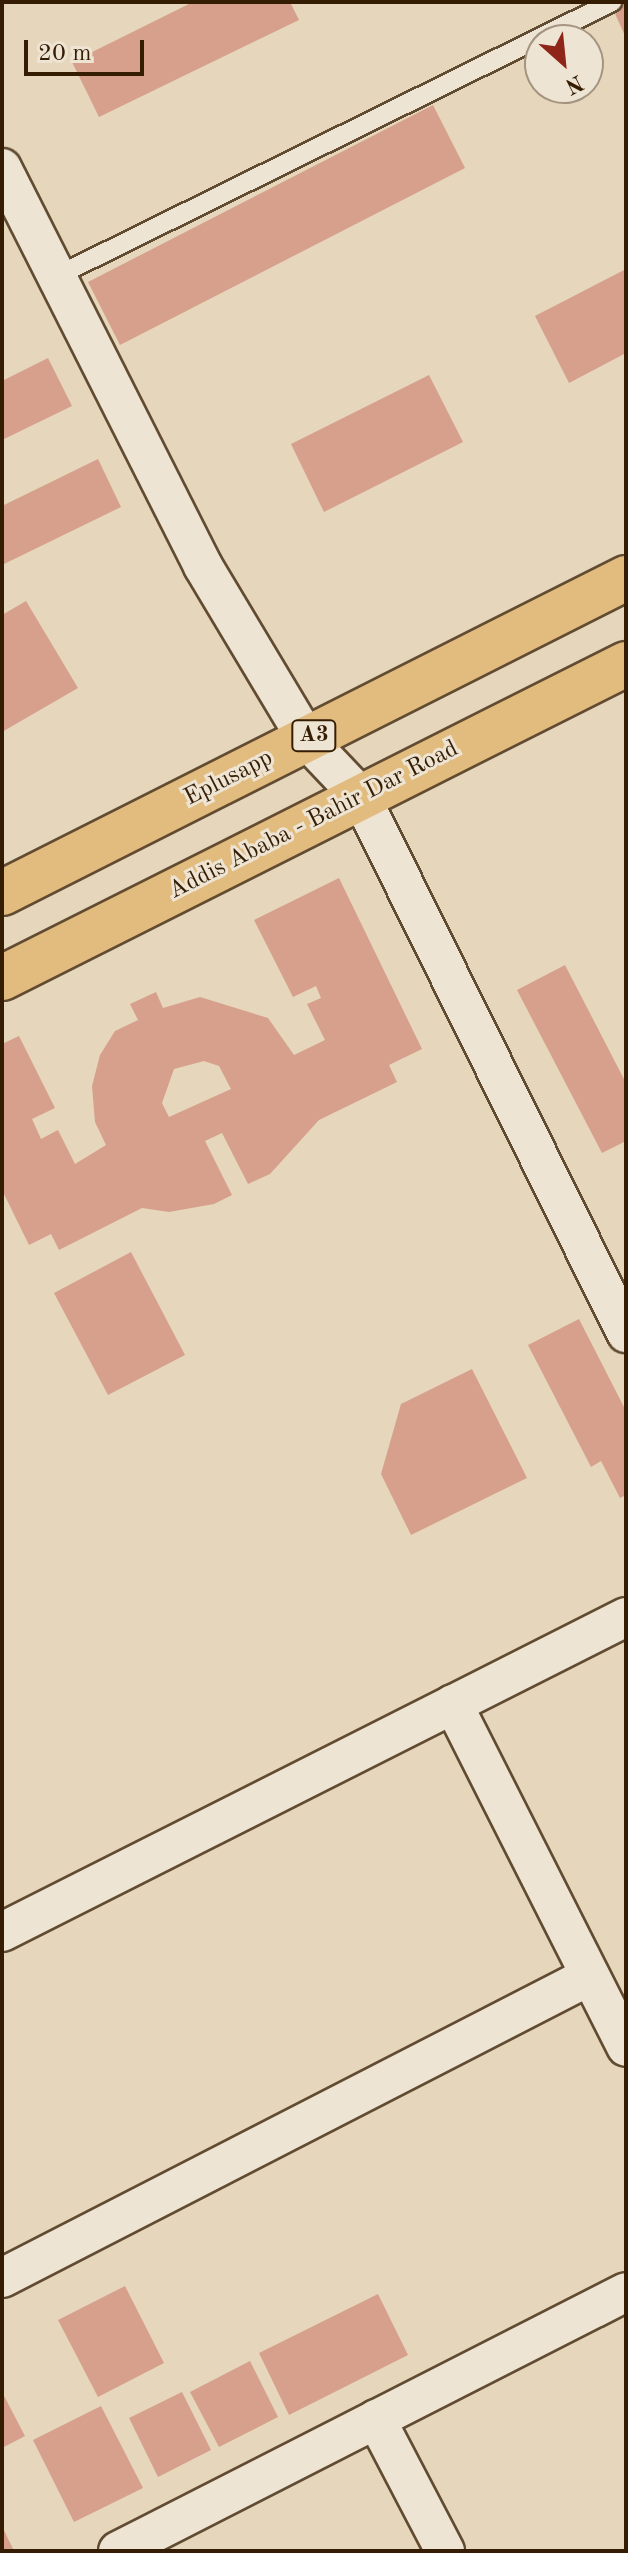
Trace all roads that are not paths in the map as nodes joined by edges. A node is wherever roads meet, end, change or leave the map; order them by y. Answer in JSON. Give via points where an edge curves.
{"nodes":[{"id":1,"x":612,"y":2,"type":"edge"},
{"id":2,"x":2,"y":168,"type":"edge"},
{"id":3,"x":59,"y":275,"type":"junction"},
{"id":4,"x":626,"y":578,"type":"edge"},
{"id":5,"x":626,"y":664,"type":"edge"},
{"id":6,"x":307,"y":740,"type":"junction"},
{"id":7,"x":361,"y":797,"type":"junction"},
{"id":8,"x":2,"y":893,"type":"edge"},
{"id":9,"x":2,"y":978,"type":"edge"},
{"id":10,"x":626,"y":1333,"type":"edge"},
{"id":11,"x":626,"y":1617,"type":"edge"},
{"id":12,"x":453,"y":1704,"type":"junction"},
{"id":13,"x":2,"y":1932,"type":"edge"},
{"id":14,"x":590,"y":1976,"type":"junction"},
{"id":15,"x":626,"y":2047,"type":"edge"},
{"id":16,"x":2,"y":2278,"type":"edge"},
{"id":17,"x":626,"y":2292,"type":"edge"},
{"id":18,"x":376,"y":2419,"type":"junction"},
{"id":19,"x":118,"y":2551,"type":"edge"},
{"id":20,"x":445,"y":2551,"type":"edge"}],
"edges":[{"from":1,"to":3,"type":"lane"},
{"from":2,"to":3,"type":"street"},
{"from":3,"to":6,"type":"street","via":[[203,566]]},
{"from":4,"to":6,"type":"highway","name":"Eplusapp","number":"A3"},
{"from":5,"to":7,"type":"highway","name":"Addis Ababa - Bahir Dar Road"},
{"from":6,"to":7,"type":"street"},
{"from":6,"to":8,"type":"highway","name":"Eplusapp","number":"A3"},
{"from":7,"to":9,"type":"highway","name":"Addis Ababa - Bahir Dar Road"},
{"from":7,"to":10,"type":"street"},
{"from":11,"to":12,"type":"street"},
{"from":12,"to":13,"type":"street"},
{"from":12,"to":14,"type":"street"},
{"from":14,"to":15,"type":"street"},
{"from":14,"to":16,"type":"street"},
{"from":17,"to":18,"type":"street"},
{"from":18,"to":19,"type":"street"},
{"from":18,"to":20,"type":"street"}]}
